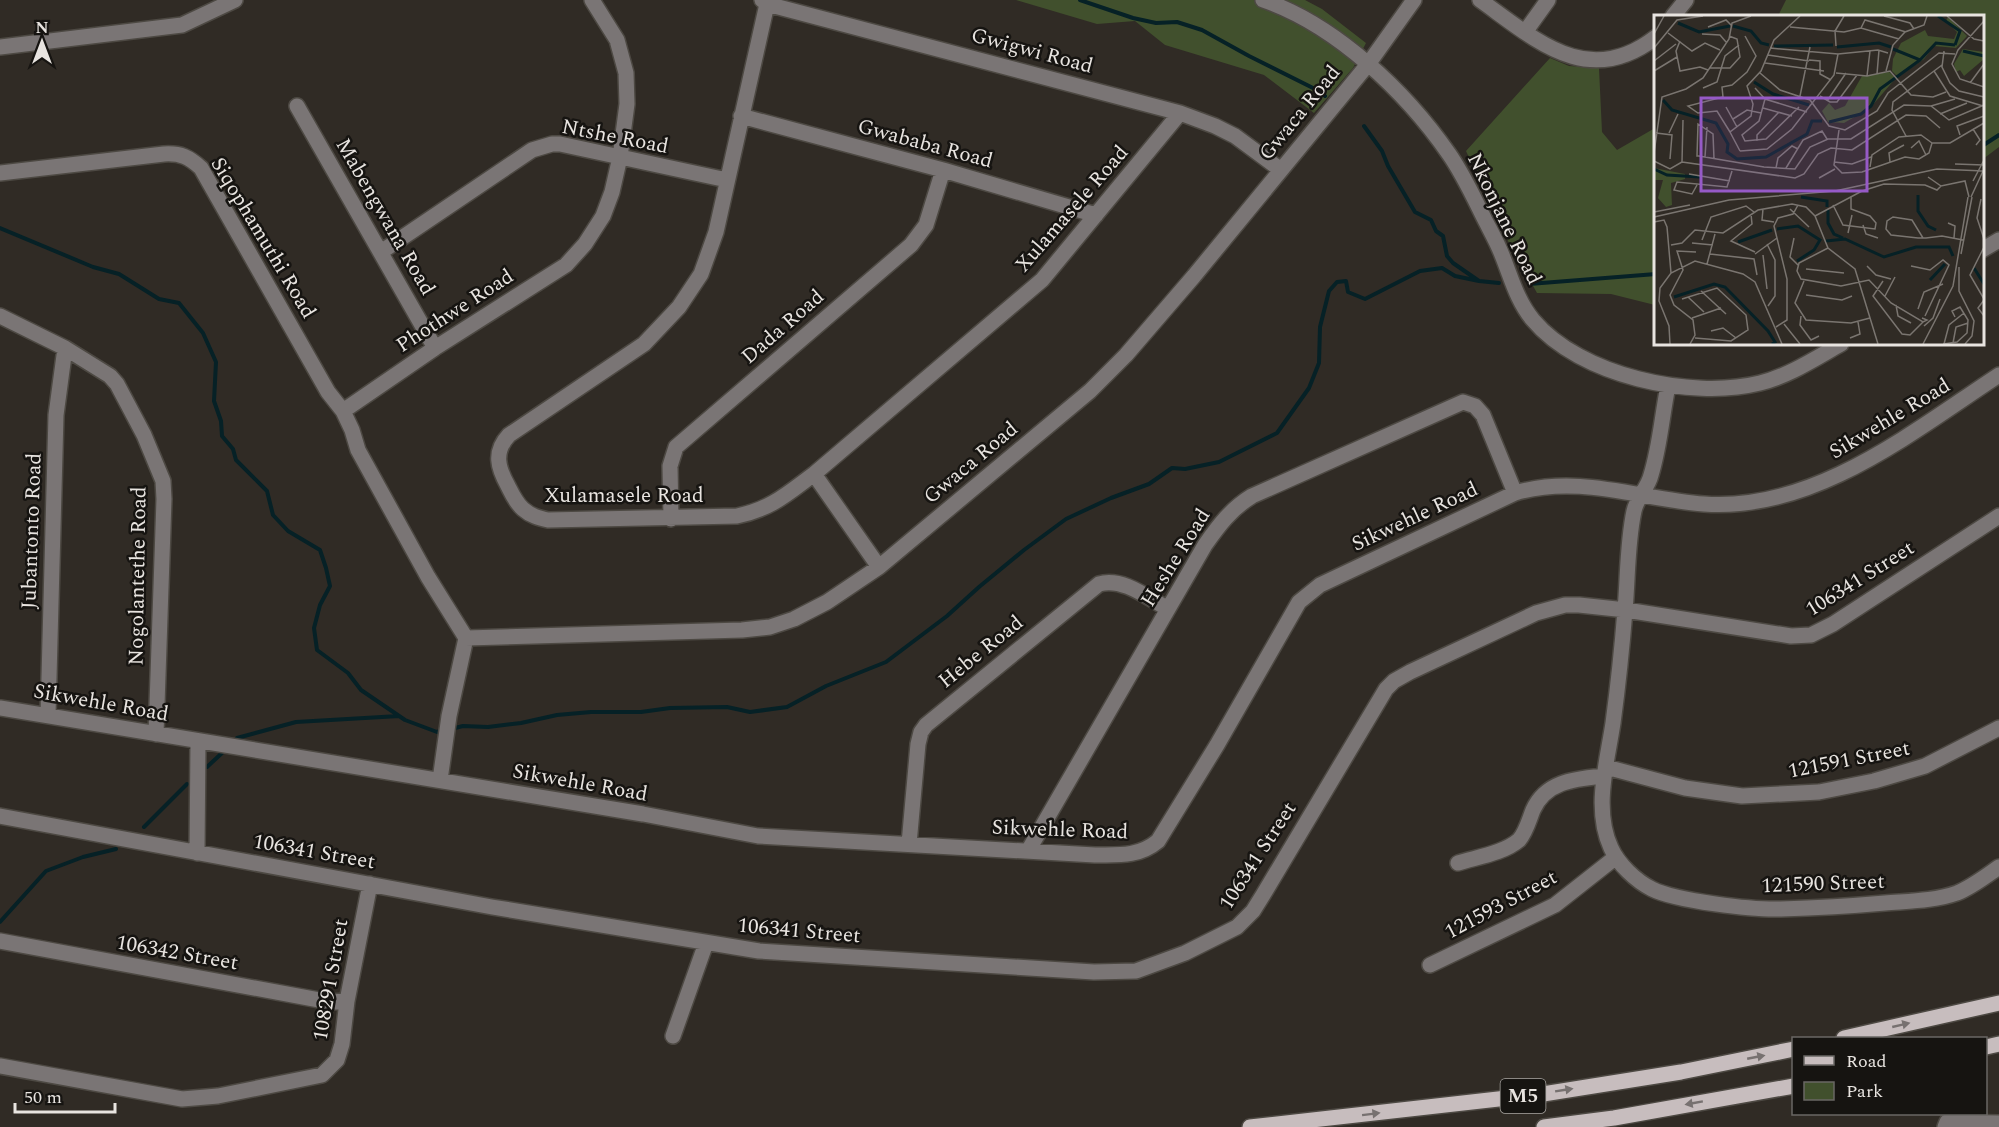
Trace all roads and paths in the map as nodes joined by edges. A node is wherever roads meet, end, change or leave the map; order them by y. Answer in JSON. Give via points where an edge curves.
{"nodes":[{"id":1,"x":235,"y":0,"type":"edge"},
{"id":2,"x":592,"y":0,"type":"edge"},
{"id":3,"x":1266,"y":0,"type":"edge"},
{"id":4,"x":1414,"y":0,"type":"edge"},
{"id":5,"x":1480,"y":0,"type":"edge"},
{"id":6,"x":1548,"y":0,"type":"edge"},
{"id":7,"x":1686,"y":0,"type":"edge"},
{"id":8,"x":765,"y":2,"type":"edge"},
{"id":9,"x":1674,"y":15,"type":"edge"},
{"id":10,"x":1525,"y":32,"type":"junction"},
{"id":11,"x":1654,"y":38,"type":"edge"},
{"id":12,"x":0,"y":47,"type":"edge"},
{"id":13,"x":1369,"y":63,"type":"junction"},
{"id":14,"x":297,"y":106,"type":"dead end"},
{"id":15,"x":1180,"y":113,"type":"junction"},
{"id":16,"x":741,"y":116,"type":"junction"},
{"id":17,"x":620,"y":157,"type":"junction"},
{"id":18,"x":943,"y":170,"type":"junction"},
{"id":19,"x":1281,"y":170,"type":"junction"},
{"id":20,"x":0,"y":173,"type":"edge"},
{"id":21,"x":727,"y":180,"type":"junction"},
{"id":22,"x":1096,"y":215,"type":"junction"},
{"id":23,"x":1999,"y":240,"type":"edge"},
{"id":24,"x":1984,"y":249,"type":"edge"},
{"id":25,"x":381,"y":252,"type":"junction"},
{"id":26,"x":0,"y":316,"type":"edge"},
{"id":27,"x":1839,"y":345,"type":"edge"},
{"id":28,"x":65,"y":348,"type":"junction"},
{"id":29,"x":435,"y":348,"type":"junction"},
{"id":30,"x":1999,"y":375,"type":"edge"},
{"id":31,"x":1668,"y":386,"type":"junction"},
{"id":32,"x":343,"y":411,"type":"junction"},
{"id":33,"x":814,"y":474,"type":"junction"},
{"id":34,"x":1515,"y":494,"type":"junction"},
{"id":35,"x":1641,"y":494,"type":"junction"},
{"id":36,"x":1999,"y":516,"type":"edge"},
{"id":37,"x":671,"y":519,"type":"junction"},
{"id":38,"x":879,"y":567,"type":"junction"},
{"id":39,"x":1168,"y":609,"type":"junction"},
{"id":40,"x":1626,"y":610,"type":"junction"},
{"id":41,"x":466,"y":638,"type":"junction"},
{"id":42,"x":0,"y":708,"type":"edge"},
{"id":43,"x":48,"y":715,"type":"junction"},
{"id":44,"x":1999,"y":728,"type":"edge"},
{"id":45,"x":156,"y":734,"type":"junction"},
{"id":46,"x":198,"y":741,"type":"junction"},
{"id":47,"x":1605,"y":771,"type":"junction"},
{"id":48,"x":440,"y":780,"type":"junction"},
{"id":49,"x":0,"y":816,"type":"edge"},
{"id":50,"x":909,"y":844,"type":"junction"},
{"id":51,"x":1028,"y":851,"type":"junction"},
{"id":52,"x":198,"y":853,"type":"junction"},
{"id":53,"x":1616,"y":857,"type":"junction"},
{"id":54,"x":1458,"y":863,"type":"dead end"},
{"id":55,"x":1999,"y":867,"type":"edge"},
{"id":56,"x":370,"y":884,"type":"junction"},
{"id":57,"x":0,"y":941,"type":"edge"},
{"id":58,"x":706,"y":943,"type":"junction"},
{"id":59,"x":1430,"y":965,"type":"dead end"},
{"id":60,"x":347,"y":1001,"type":"junction"},
{"id":61,"x":1999,"y":1003,"type":"edge"},
{"id":62,"x":673,"y":1036,"type":"dead end"},
{"id":63,"x":1849,"y":1037,"type":"edge"},
{"id":64,"x":1792,"y":1049,"type":"edge"},
{"id":65,"x":0,"y":1066,"type":"edge"},
{"id":66,"x":1792,"y":1086,"type":"edge"},
{"id":67,"x":1999,"y":1123,"type":"edge"},
{"id":68,"x":1946,"y":1125,"type":"edge"},
{"id":69,"x":1250,"y":1127,"type":"edge"},
{"id":70,"x":1544,"y":1127,"type":"edge"}],
"edges":[{"from":1,"to":12,"type":"street","via":[[182,25]]},
{"from":2,"to":17,"type":"street","name":"Phothwe Road","via":[[617,40],[626,73],[627,104]]},
{"from":3,"to":13,"type":"street","name":"Nkonjane Road","via":[[1319,27]]},
{"from":4,"to":13,"type":"street","name":"Gwaca Road"},
{"from":5,"to":10,"type":"street"},
{"from":6,"to":10,"type":"street"},
{"from":7,"to":9,"type":"street"},
{"from":8,"to":15,"type":"street","name":"Gwigwi Road"},
{"from":8,"to":16,"type":"street","name":"Xulamasele Road"},
{"from":10,"to":11,"type":"street","via":[[1554,51],[1586,60],[1626,54]]},
{"from":13,"to":19,"type":"street","name":"Gwaca Road"},
{"from":13,"to":31,"type":"street","name":"Nkonjane Road","via":[[1426,124],[1468,184],[1522,304],[1533,320],[1572,353],[1606,368]]},
{"from":14,"to":25,"type":"street","name":"Mabengwana Road"},
{"from":15,"to":19,"type":"street","name":"Gwigwi Road","via":[[1235,136]]},
{"from":15,"to":22,"type":"street","name":"Xulamasele Road"},
{"from":16,"to":18,"type":"street","name":"Gwababa Road"},
{"from":16,"to":21,"type":"street","name":"Xulamasele Road"},
{"from":17,"to":21,"type":"street","name":"Ntshe Road"},
{"from":17,"to":25,"type":"street","name":"Ntshe Road","via":[[560,144],[532,150]]},
{"from":17,"to":29,"type":"street","name":"Phothwe Road","via":[[603,216],[566,265]]},
{"from":18,"to":22,"type":"street","name":"Gwababa Road"},
{"from":18,"to":37,"type":"street","name":"Dada Road","via":[[926,225],[911,245],[676,447],[670,466]]},
{"from":19,"to":38,"type":"street","name":"Gwaca Road","via":[[1103,379]]},
{"from":20,"to":32,"type":"street","name":"Siqophamuthi Road","via":[[164,154],[188,157],[201,168],[328,392]]},
{"from":21,"to":37,"type":"street","name":"Xulamasele Road","via":[[716,232],[701,274],[679,307],[644,344],[509,435],[498,451],[499,470],[514,499],[534,517]]},
{"from":22,"to":33,"type":"street","name":"Xulamasele Road","via":[[1042,280]]},
{"from":23,"to":24,"type":"street"},
{"from":25,"to":29,"type":"street","name":"Mabengwana Road"},
{"from":26,"to":28,"type":"street","name":"Nogolantethe Road"},
{"from":27,"to":31,"type":"street","name":"Nkonjane Road","via":[[1762,383],[1733,388]]},
{"from":28,"to":43,"type":"street","name":"Jubantonto Road","via":[[56,415]]},
{"from":28,"to":45,"type":"street","name":"Nogolantethe Road","via":[[117,384],[163,481]]},
{"from":29,"to":32,"type":"street","name":"Phothwe Road"},
{"from":30,"to":35,"type":"street","name":"Sikwehle Road","via":[[1852,469],[1810,489],[1725,504]]},
{"from":31,"to":35,"type":"street","via":[[1652,474]]},
{"from":32,"to":41,"type":"street","via":[[358,450]]},
{"from":33,"to":37,"type":"street","name":"Xulamasele Road","via":[[757,512]]},
{"from":33,"to":38,"type":"street"},
{"from":34,"to":35,"type":"street","name":"Sikwehle Road","via":[[1566,485]]},
{"from":34,"to":39,"type":"street","name":"Heshe Road","via":[[1483,415],[1469,403],[1458,403],[1236,506],[1205,545]]},
{"from":34,"to":51,"type":"street","name":"Sikwehle Road","via":[[1320,585],[1299,602],[1176,813],[1151,847],[1129,855]]},
{"from":35,"to":40,"type":"street","via":[[1634,512],[1628,557]]},
{"from":36,"to":40,"type":"street","name":"106341 Street","via":[[1811,635],[1791,636]]},
{"from":38,"to":41,"type":"street","name":"Gwaca Road","via":[[827,602],[770,627]]},
{"from":39,"to":50,"type":"street","name":"Hebe Road","via":[[1124,585],[1100,584],[926,725],[918,744]]},
{"from":39,"to":51,"type":"street","name":"Heshe Road"},
{"from":40,"to":47,"type":"street","name":"121590 Street"},
{"from":40,"to":58,"type":"street","name":"106341 Street","via":[[1579,604],[1547,609],[1394,681],[1253,910],[1237,927],[1215,940],[1146,969],[1113,973],[880,960]]},
{"from":41,"to":48,"type":"street"},
{"from":42,"to":43,"type":"street","name":"Sikwehle Road"},
{"from":43,"to":45,"type":"street","name":"Sikwehle Road"},
{"from":44,"to":47,"type":"street","name":"121591 Street","via":[[1924,766],[1819,792],[1759,797],[1685,788]]},
{"from":45,"to":46,"type":"street","name":"Sikwehle Road"},
{"from":46,"to":48,"type":"street","name":"Sikwehle Road"},
{"from":46,"to":52,"type":"street"},
{"from":47,"to":53,"type":"street","name":"121590 Street","via":[[1604,826]]},
{"from":47,"to":54,"type":"street","via":[[1547,790],[1516,842]]},
{"from":48,"to":50,"type":"street","name":"Sikwehle Road","via":[[758,836]]},
{"from":49,"to":52,"type":"street","name":"106341 Street"},
{"from":50,"to":51,"type":"street","name":"Sikwehle Road"},
{"from":52,"to":56,"type":"street","name":"106341 Street"},
{"from":53,"to":55,"type":"street","name":"121590 Street","via":[[1634,877],[1669,895],[1772,910],[1943,897],[1959,892]]},
{"from":53,"to":59,"type":"street","name":"121593 Street","via":[[1555,904]]},
{"from":56,"to":58,"type":"street","name":"106341 Street"},
{"from":56,"to":60,"type":"street","name":"108291 Street"},
{"from":57,"to":60,"type":"street","name":"106342 Street","via":[[330,1002]]},
{"from":58,"to":62,"type":"street","name":"106341 Street"},
{"from":60,"to":65,"type":"street","name":"108291 Street","via":[[337,1060],[322,1075],[218,1096],[174,1098]]},
{"from":63,"to":61,"type":"main road","one_way":true},
{"from":69,"to":64,"type":"main road","number":"M5","one_way":true,"via":[[1543,1094]]},
{"from":66,"to":70,"type":"main road","number":"M5","one_way":true},
{"from":67,"to":68,"type":"street"}]}
